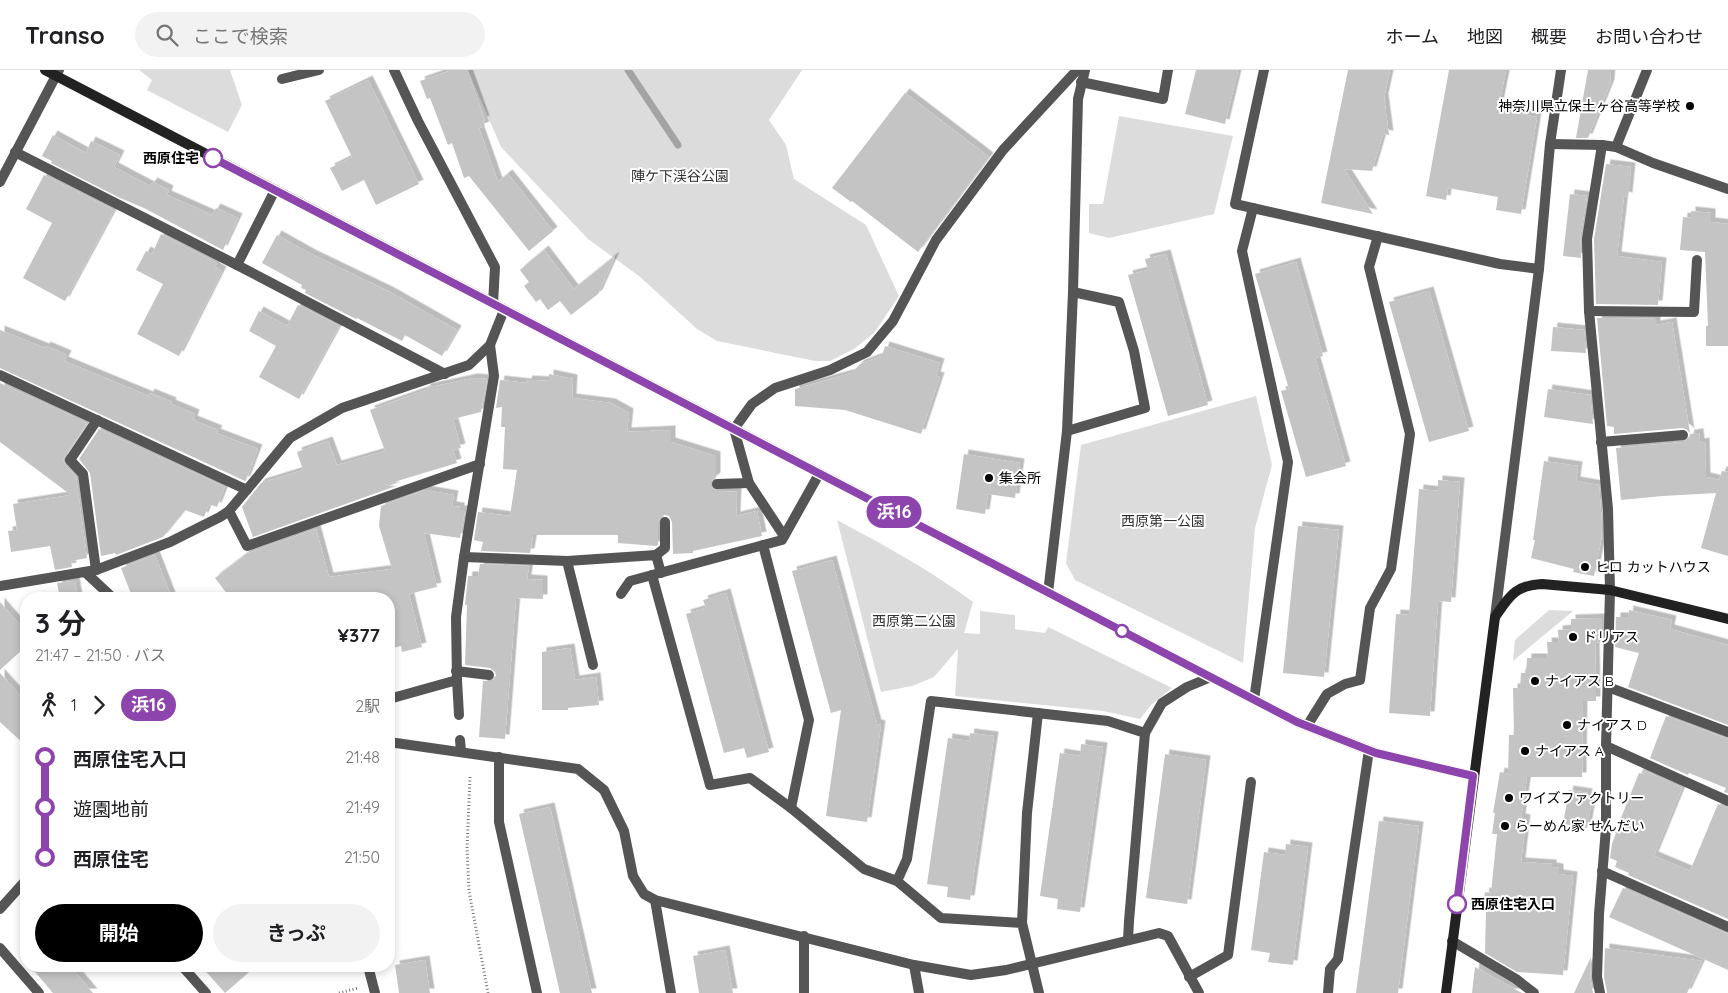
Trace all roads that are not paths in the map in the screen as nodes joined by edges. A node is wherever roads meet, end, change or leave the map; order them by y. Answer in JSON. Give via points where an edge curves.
{"nodes":[{"id":1,"x":45,"y":70,"type":"edge"},
{"id":2,"x":319,"y":70,"type":"edge"},
{"id":3,"x":394,"y":70,"type":"edge"},
{"id":4,"x":1077,"y":70,"type":"edge"},
{"id":5,"x":1085,"y":70,"type":"edge"},
{"id":6,"x":1168,"y":70,"type":"edge"},
{"id":7,"x":1264,"y":70,"type":"edge"},
{"id":8,"x":1561,"y":70,"type":"edge"},
{"id":9,"x":1647,"y":70,"type":"edge"},
{"id":10,"x":57,"y":73,"type":"edge"},
{"id":11,"x":282,"y":79,"type":"dead end"},
{"id":12,"x":1082,"y":82,"type":"junction"},
{"id":13,"x":1550,"y":144,"type":"junction"},
{"id":14,"x":1602,"y":145,"type":"junction"},
{"id":15,"x":1616,"y":147,"type":"junction"},
{"id":16,"x":16,"y":152,"type":"junction"},
{"id":17,"x":0,"y":182,"type":"edge"},
{"id":18,"x":1728,"y":189,"type":"edge"},
{"id":19,"x":275,"y":190,"type":"junction"},
{"id":20,"x":1253,"y":208,"type":"junction"},
{"id":21,"x":1378,"y":236,"type":"junction"},
{"id":22,"x":1697,"y":260,"type":"dead end"},
{"id":23,"x":237,"y":264,"type":"junction"},
{"id":24,"x":1539,"y":269,"type":"junction"},
{"id":25,"x":1073,"y":292,"type":"junction"},
{"id":26,"x":493,"y":304,"type":"junction"},
{"id":27,"x":504,"y":310,"type":"junction"},
{"id":28,"x":1589,"y":311,"type":"junction"},
{"id":29,"x":490,"y":345,"type":"junction"},
{"id":30,"x":445,"y":374,"type":"junction"},
{"id":31,"x":0,"y":375,"type":"edge"},
{"id":32,"x":97,"y":420,"type":"junction"},
{"id":33,"x":734,"y":429,"type":"junction"},
{"id":34,"x":1067,"y":430,"type":"junction"},
{"id":35,"x":1683,"y":435,"type":"dead end"},
{"id":36,"x":1601,"y":442,"type":"junction"},
{"id":37,"x":480,"y":464,"type":"junction"},
{"id":38,"x":819,"y":474,"type":"junction"},
{"id":39,"x":749,"y":483,"type":"junction"},
{"id":40,"x":717,"y":484,"type":"dead end"},
{"id":41,"x":247,"y":490,"type":"junction"},
{"id":42,"x":229,"y":511,"type":"junction"},
{"id":43,"x":665,"y":522,"type":"dead end"},
{"id":44,"x":784,"y":536,"type":"junction"},
{"id":45,"x":763,"y":545,"type":"junction"},
{"id":46,"x":656,"y":555,"type":"junction"},
{"id":47,"x":464,"y":557,"type":"junction"},
{"id":48,"x":566,"y":561,"type":"junction"},
{"id":49,"x":96,"y":570,"type":"junction"},
{"id":50,"x":85,"y":572,"type":"junction"},
{"id":51,"x":657,"y":574,"type":"junction"},
{"id":52,"x":0,"y":586,"type":"edge"},
{"id":53,"x":1610,"y":590,"type":"junction"},
{"id":54,"x":106,"y":592,"type":"edge"},
{"id":55,"x":1048,"y":593,"type":"junction"},
{"id":56,"x":621,"y":594,"type":"dead end"},
{"id":57,"x":1495,"y":617,"type":"junction"},
{"id":58,"x":1728,"y":619,"type":"edge"},
{"id":59,"x":594,"y":664,"type":"dead end"},
{"id":60,"x":457,"y":675,"type":"junction"},
{"id":61,"x":489,"y":675,"type":"dead end"},
{"id":62,"x":1211,"y":677,"type":"junction"},
{"id":63,"x":1608,"y":687,"type":"junction"},
{"id":64,"x":395,"y":698,"type":"edge"},
{"id":65,"x":1254,"y":700,"type":"junction"},
{"id":66,"x":1038,"y":713,"type":"junction"},
{"id":67,"x":459,"y":714,"type":"dead end"},
{"id":68,"x":1308,"y":726,"type":"junction"},
{"id":69,"x":1728,"y":732,"type":"edge"},
{"id":70,"x":1145,"y":733,"type":"junction"},
{"id":71,"x":460,"y":740,"type":"dead end"},
{"id":72,"x":395,"y":743,"type":"edge"},
{"id":73,"x":1606,"y":746,"type":"junction"},
{"id":74,"x":1369,"y":750,"type":"junction"},
{"id":75,"x":461,"y":751,"type":"junction"},
{"id":76,"x":499,"y":757,"type":"junction"},
{"id":77,"x":1473,"y":776,"type":"junction"},
{"id":78,"x":1251,"y":782,"type":"dead end"},
{"id":79,"x":1728,"y":801,"type":"edge"},
{"id":80,"x":791,"y":808,"type":"junction"},
{"id":81,"x":1602,"y":871,"type":"junction"},
{"id":82,"x":897,"y":881,"type":"junction"},
{"id":83,"x":20,"y":887,"type":"edge"},
{"id":84,"x":655,"y":900,"type":"junction"},
{"id":85,"x":0,"y":909,"type":"edge"},
{"id":86,"x":1022,"y":923,"type":"junction"},
{"id":87,"x":1728,"y":927,"type":"edge"},
{"id":88,"x":804,"y":936,"type":"junction"},
{"id":89,"x":1128,"y":940,"type":"junction"},
{"id":90,"x":1452,"y":941,"type":"junction"},
{"id":91,"x":0,"y":948,"type":"edge"},
{"id":92,"x":914,"y":965,"type":"junction"},
{"id":93,"x":1031,"y":965,"type":"junction"},
{"id":94,"x":20,"y":971,"type":"edge"},
{"id":95,"x":21,"y":972,"type":"edge"},
{"id":96,"x":187,"y":972,"type":"edge"},
{"id":97,"x":370,"y":972,"type":"edge"},
{"id":98,"x":1189,"y":977,"type":"junction"},
{"id":99,"x":39,"y":993,"type":"edge"},
{"id":100,"x":206,"y":993,"type":"edge"},
{"id":101,"x":375,"y":993,"type":"edge"},
{"id":102,"x":537,"y":993,"type":"edge"},
{"id":103,"x":671,"y":993,"type":"edge"},
{"id":104,"x":804,"y":993,"type":"edge"},
{"id":105,"x":919,"y":993,"type":"edge"},
{"id":106,"x":1039,"y":993,"type":"edge"},
{"id":107,"x":1199,"y":993,"type":"edge"},
{"id":108,"x":1328,"y":993,"type":"edge"},
{"id":109,"x":1446,"y":993,"type":"edge"},
{"id":110,"x":1534,"y":993,"type":"edge"},
{"id":111,"x":1600,"y":993,"type":"edge"}],
"edges":[{"from":1,"to":10,"type":"street"},
{"from":2,"to":11,"type":"street"},
{"from":3,"to":26,"type":"street","via":[[495,266]]},
{"from":4,"to":33,"type":"street","via":[[1003,150],[936,240],[893,320],[867,352],[830,370],[775,388],[752,404]]},
{"from":5,"to":12,"type":"street"},
{"from":6,"to":12,"type":"street","via":[[1163,99]]},
{"from":7,"to":20,"type":"street","via":[[1235,204]]},
{"from":8,"to":13,"type":"street"},
{"from":9,"to":15,"type":"street"},
{"from":10,"to":16,"type":"street"},
{"from":10,"to":19,"type":"street"},
{"from":12,"to":25,"type":"street","via":[[1078,99]]},
{"from":13,"to":14,"type":"street"},
{"from":13,"to":24,"type":"street"},
{"from":14,"to":15,"type":"street"},
{"from":14,"to":28,"type":"street","via":[[1587,239]]},
{"from":15,"to":18,"type":"street"},
{"from":16,"to":17,"type":"street"},
{"from":16,"to":23,"type":"street"},
{"from":19,"to":23,"type":"street"},
{"from":19,"to":26,"type":"street"},
{"from":20,"to":21,"type":"street"},
{"from":20,"to":65,"type":"street","via":[[1242,251],[1288,462]]},
{"from":21,"to":24,"type":"street","via":[[1500,264]]},
{"from":21,"to":68,"type":"street","via":[[1369,268],[1410,434],[1391,569],[1370,608],[1360,680],[1327,694]]},
{"from":22,"to":28,"type":"street","via":[[1694,312]]},
{"from":23,"to":30,"type":"street"},
{"from":24,"to":57,"type":"street"},
{"from":25,"to":34,"type":"street"},
{"from":25,"to":34,"type":"street","via":[[1119,302],[1134,351],[1145,408]]},
{"from":26,"to":27,"type":"street"},
{"from":27,"to":29,"type":"street"},
{"from":27,"to":33,"type":"street"},
{"from":28,"to":36,"type":"street"},
{"from":29,"to":30,"type":"street","via":[[469,365]]},
{"from":29,"to":37,"type":"street","via":[[494,376]]},
{"from":30,"to":41,"type":"street","via":[[342,408],[290,438]]},
{"from":31,"to":32,"type":"street"},
{"from":32,"to":41,"type":"street"},
{"from":32,"to":49,"type":"street","via":[[70,460],[83,474]]},
{"from":33,"to":38,"type":"street"},
{"from":33,"to":39,"type":"street"},
{"from":34,"to":55,"type":"street"},
{"from":35,"to":36,"type":"street"},
{"from":36,"to":53,"type":"street","via":[[1608,509]]},
{"from":37,"to":42,"type":"street","via":[[247,546]]},
{"from":37,"to":47,"type":"street"},
{"from":38,"to":44,"type":"street"},
{"from":38,"to":55,"type":"street"},
{"from":39,"to":40,"type":"street"},
{"from":39,"to":44,"type":"street"},
{"from":41,"to":42,"type":"street"},
{"from":42,"to":49,"type":"street","via":[[170,542]]},
{"from":43,"to":46,"type":"street","via":[[665,548]]},
{"from":44,"to":45,"type":"street","via":[[782,540]]},
{"from":45,"to":51,"type":"street"},
{"from":45,"to":80,"type":"street","via":[[809,720]]},
{"from":46,"to":48,"type":"street"},
{"from":46,"to":51,"type":"street"},
{"from":47,"to":48,"type":"street"},
{"from":47,"to":60,"type":"street","via":[[456,617]]},
{"from":48,"to":59,"type":"street"},
{"from":49,"to":50,"type":"street"},
{"from":50,"to":52,"type":"street"},
{"from":50,"to":54,"type":"street"},
{"from":51,"to":56,"type":"street","via":[[630,581]]},
{"from":51,"to":80,"type":"street","via":[[710,785],[750,778]]},
{"from":53,"to":57,"type":"street","via":[[1532,585],[1516,590]]},
{"from":53,"to":58,"type":"street"},
{"from":53,"to":63,"type":"street"},
{"from":55,"to":62,"type":"street"},
{"from":57,"to":77,"type":"street"},
{"from":60,"to":61,"type":"street"},
{"from":60,"to":64,"type":"street"},
{"from":60,"to":67,"type":"street"},
{"from":62,"to":65,"type":"street"},
{"from":62,"to":70,"type":"street","via":[[1162,703]]},
{"from":63,"to":69,"type":"street"},
{"from":63,"to":73,"type":"street"},
{"from":65,"to":68,"type":"street"},
{"from":66,"to":70,"type":"street","via":[[1108,721]]},
{"from":66,"to":82,"type":"street","via":[[931,701],[907,859]]},
{"from":66,"to":86,"type":"street","via":[[1027,813]]},
{"from":68,"to":74,"type":"street"},
{"from":70,"to":89,"type":"street"},
{"from":71,"to":75,"type":"street"},
{"from":72,"to":75,"type":"street"},
{"from":73,"to":79,"type":"street"},
{"from":73,"to":81,"type":"street","via":[[1606,828]]},
{"from":74,"to":77,"type":"street"},
{"from":74,"to":108,"type":"street","via":[[1338,959],[1330,969]]},
{"from":75,"to":76,"type":"street"},
{"from":76,"to":84,"type":"street","via":[[578,769],[604,790],[624,831],[633,876],[644,894]]},
{"from":76,"to":102,"type":"street","via":[[499,822]]},
{"from":77,"to":90,"type":"street"},
{"from":78,"to":98,"type":"street","via":[[1228,955]]},
{"from":80,"to":82,"type":"street","via":[[864,869]]},
{"from":81,"to":87,"type":"street"},
{"from":81,"to":111,"type":"street"},
{"from":82,"to":86,"type":"street","via":[[941,918]]},
{"from":83,"to":85,"type":"street"},
{"from":84,"to":88,"type":"street"},
{"from":84,"to":103,"type":"street"},
{"from":86,"to":93,"type":"street"},
{"from":88,"to":92,"type":"street"},
{"from":88,"to":104,"type":"street"},
{"from":89,"to":93,"type":"street"},
{"from":89,"to":98,"type":"street","via":[[1160,933],[1168,936]]},
{"from":90,"to":109,"type":"street"},
{"from":90,"to":110,"type":"street"},
{"from":91,"to":94,"type":"street"},
{"from":92,"to":93,"type":"street","via":[[971,975]]},
{"from":92,"to":105,"type":"street"},
{"from":93,"to":106,"type":"street"},
{"from":95,"to":99,"type":"street"},
{"from":96,"to":100,"type":"street"},
{"from":97,"to":101,"type":"street"},
{"from":98,"to":107,"type":"street"}]}
